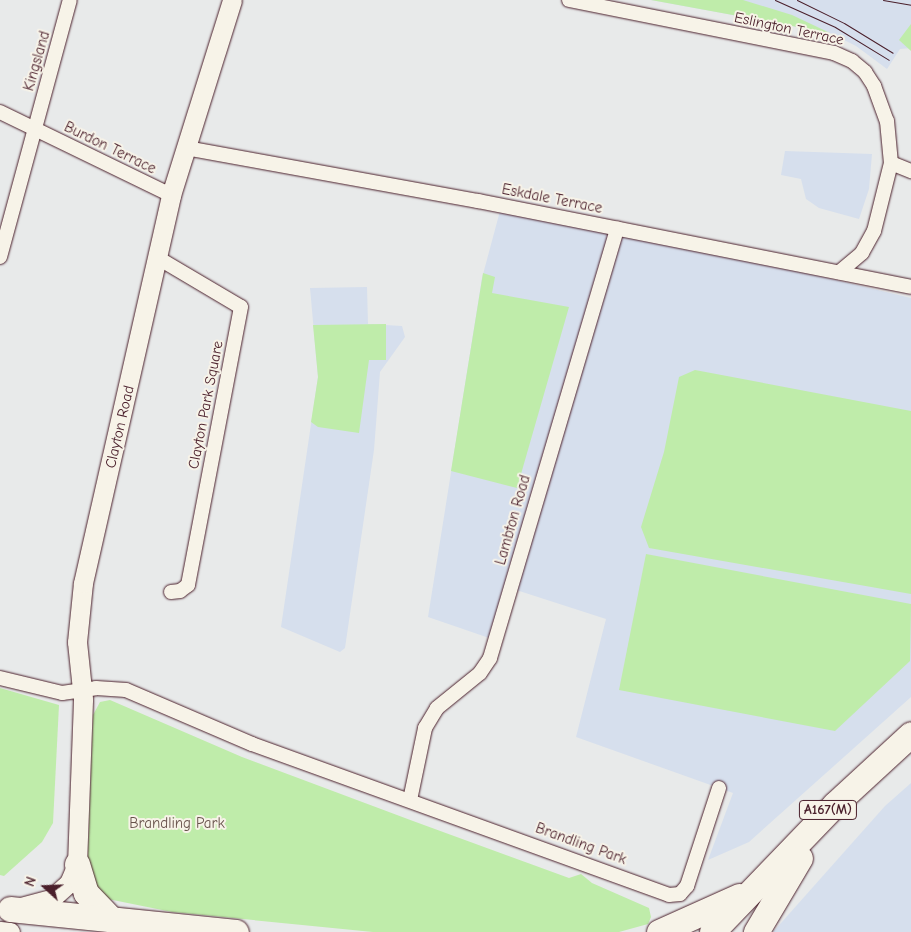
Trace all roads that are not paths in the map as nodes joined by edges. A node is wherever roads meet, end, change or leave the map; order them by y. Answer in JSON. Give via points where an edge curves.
{"nodes":[{"id":1,"x":70,"y":0,"type":"edge"},
{"id":2,"x":232,"y":0,"type":"edge"},
{"id":3,"x":569,"y":0,"type":"edge"},
{"id":4,"x":0,"y":112,"type":"edge"},
{"id":5,"x":34,"y":130,"type":"junction"},
{"id":6,"x":186,"y":148,"type":"junction"},
{"id":7,"x":891,"y":163,"type":"junction"},
{"id":8,"x":911,"y":171,"type":"edge"},
{"id":9,"x":172,"y":195,"type":"junction"},
{"id":10,"x":617,"y":228,"type":"junction"},
{"id":11,"x":3,"y":233,"type":"edge"},
{"id":12,"x":0,"y":257,"type":"edge"},
{"id":13,"x":158,"y":258,"type":"junction"},
{"id":14,"x":839,"y":272,"type":"junction"},
{"id":15,"x":911,"y":287,"type":"edge"},
{"id":16,"x":171,"y":592,"type":"dead end"},
{"id":17,"x":0,"y":678,"type":"edge"},
{"id":18,"x":82,"y":690,"type":"junction"},
{"id":19,"x":911,"y":734,"type":"edge"},
{"id":20,"x":911,"y":750,"type":"edge"},
{"id":21,"x":719,"y":788,"type":"dead end"},
{"id":22,"x":410,"y":800,"type":"junction"},
{"id":23,"x":800,"y":858,"type":"junction"},
{"id":24,"x":77,"y":864,"type":"junction"},
{"id":25,"x":756,"y":894,"type":"junction"},
{"id":26,"x":5,"y":920,"type":"edge"},
{"id":27,"x":112,"y":920,"type":"junction"},
{"id":28,"x":236,"y":932,"type":"edge"},
{"id":29,"x":659,"y":932,"type":"edge"},
{"id":30,"x":712,"y":932,"type":"edge"},
{"id":31,"x":718,"y":932,"type":"edge"},
{"id":32,"x":731,"y":932,"type":"edge"},
{"id":33,"x":756,"y":932,"type":"edge"}],
"edges":[{"from":1,"to":5,"type":"street","name":"Kingsland"},
{"from":2,"to":6,"type":"street","name":"Clayton Road"},
{"from":3,"to":7,"type":"street","name":"Eslington Terrace","via":[[834,53],[852,61],[874,86],[887,121]]},
{"from":4,"to":5,"type":"street","name":"Burdon Terrace"},
{"from":5,"to":9,"type":"street","name":"Burdon Terrace"},
{"from":5,"to":11,"type":"street"},
{"from":6,"to":9,"type":"street","name":"Clayton Road"},
{"from":6,"to":10,"type":"street","name":"Eskdale Terrace"},
{"from":7,"to":8,"type":"street"},
{"from":7,"to":14,"type":"street","via":[[874,231],[862,253]]},
{"from":9,"to":13,"type":"street","name":"Clayton Road"},
{"from":10,"to":14,"type":"street","name":"Eskdale Terrace"},
{"from":10,"to":22,"type":"street","name":"Lambton Road","via":[[490,658],[480,673],[437,708],[425,728]]},
{"from":11,"to":12,"type":"street"},
{"from":13,"to":16,"type":"street","name":"Clayton Park Square","via":[[241,307],[188,585],[180,591]]},
{"from":13,"to":18,"type":"street","name":"Clayton Road","via":[[77,618]]},
{"from":14,"to":15,"type":"street","name":"Eskdale Terrace"},
{"from":17,"to":18,"type":"street","name":"Brandling Park","via":[[40,690],[62,693]]},
{"from":18,"to":22,"type":"street","name":"Brandling Park","via":[[126,690],[252,744]]},
{"from":18,"to":24,"type":"street","name":"Clayton Road"},
{"from":19,"to":25,"type":"highway","number":"A167(M)","via":[[834,804]]},
{"from":20,"to":23,"type":"highway","number":"A167(M)"},
{"from":21,"to":22,"type":"street","name":"Brandling Park","via":[[687,886],[680,894],[669,895]]},
{"from":23,"to":25,"type":"highway","number":"A167(M)"},
{"from":23,"to":33,"type":"highway","number":"A167(M)"},
{"from":24,"to":26,"type":"street","via":[[68,883],[51,899]]},
{"from":24,"to":27,"type":"highway","via":[[86,893]]},
{"from":25,"to":29,"type":"highway","number":"A167(M)"},
{"from":25,"to":30,"type":"highway","number":"A167(M)"},
{"from":25,"to":31,"type":"highway","number":"A167(M)"},
{"from":25,"to":32,"type":"highway","number":"A167(M)"},
{"from":26,"to":27,"type":"highway"},
{"from":27,"to":28,"type":"highway"}]}
